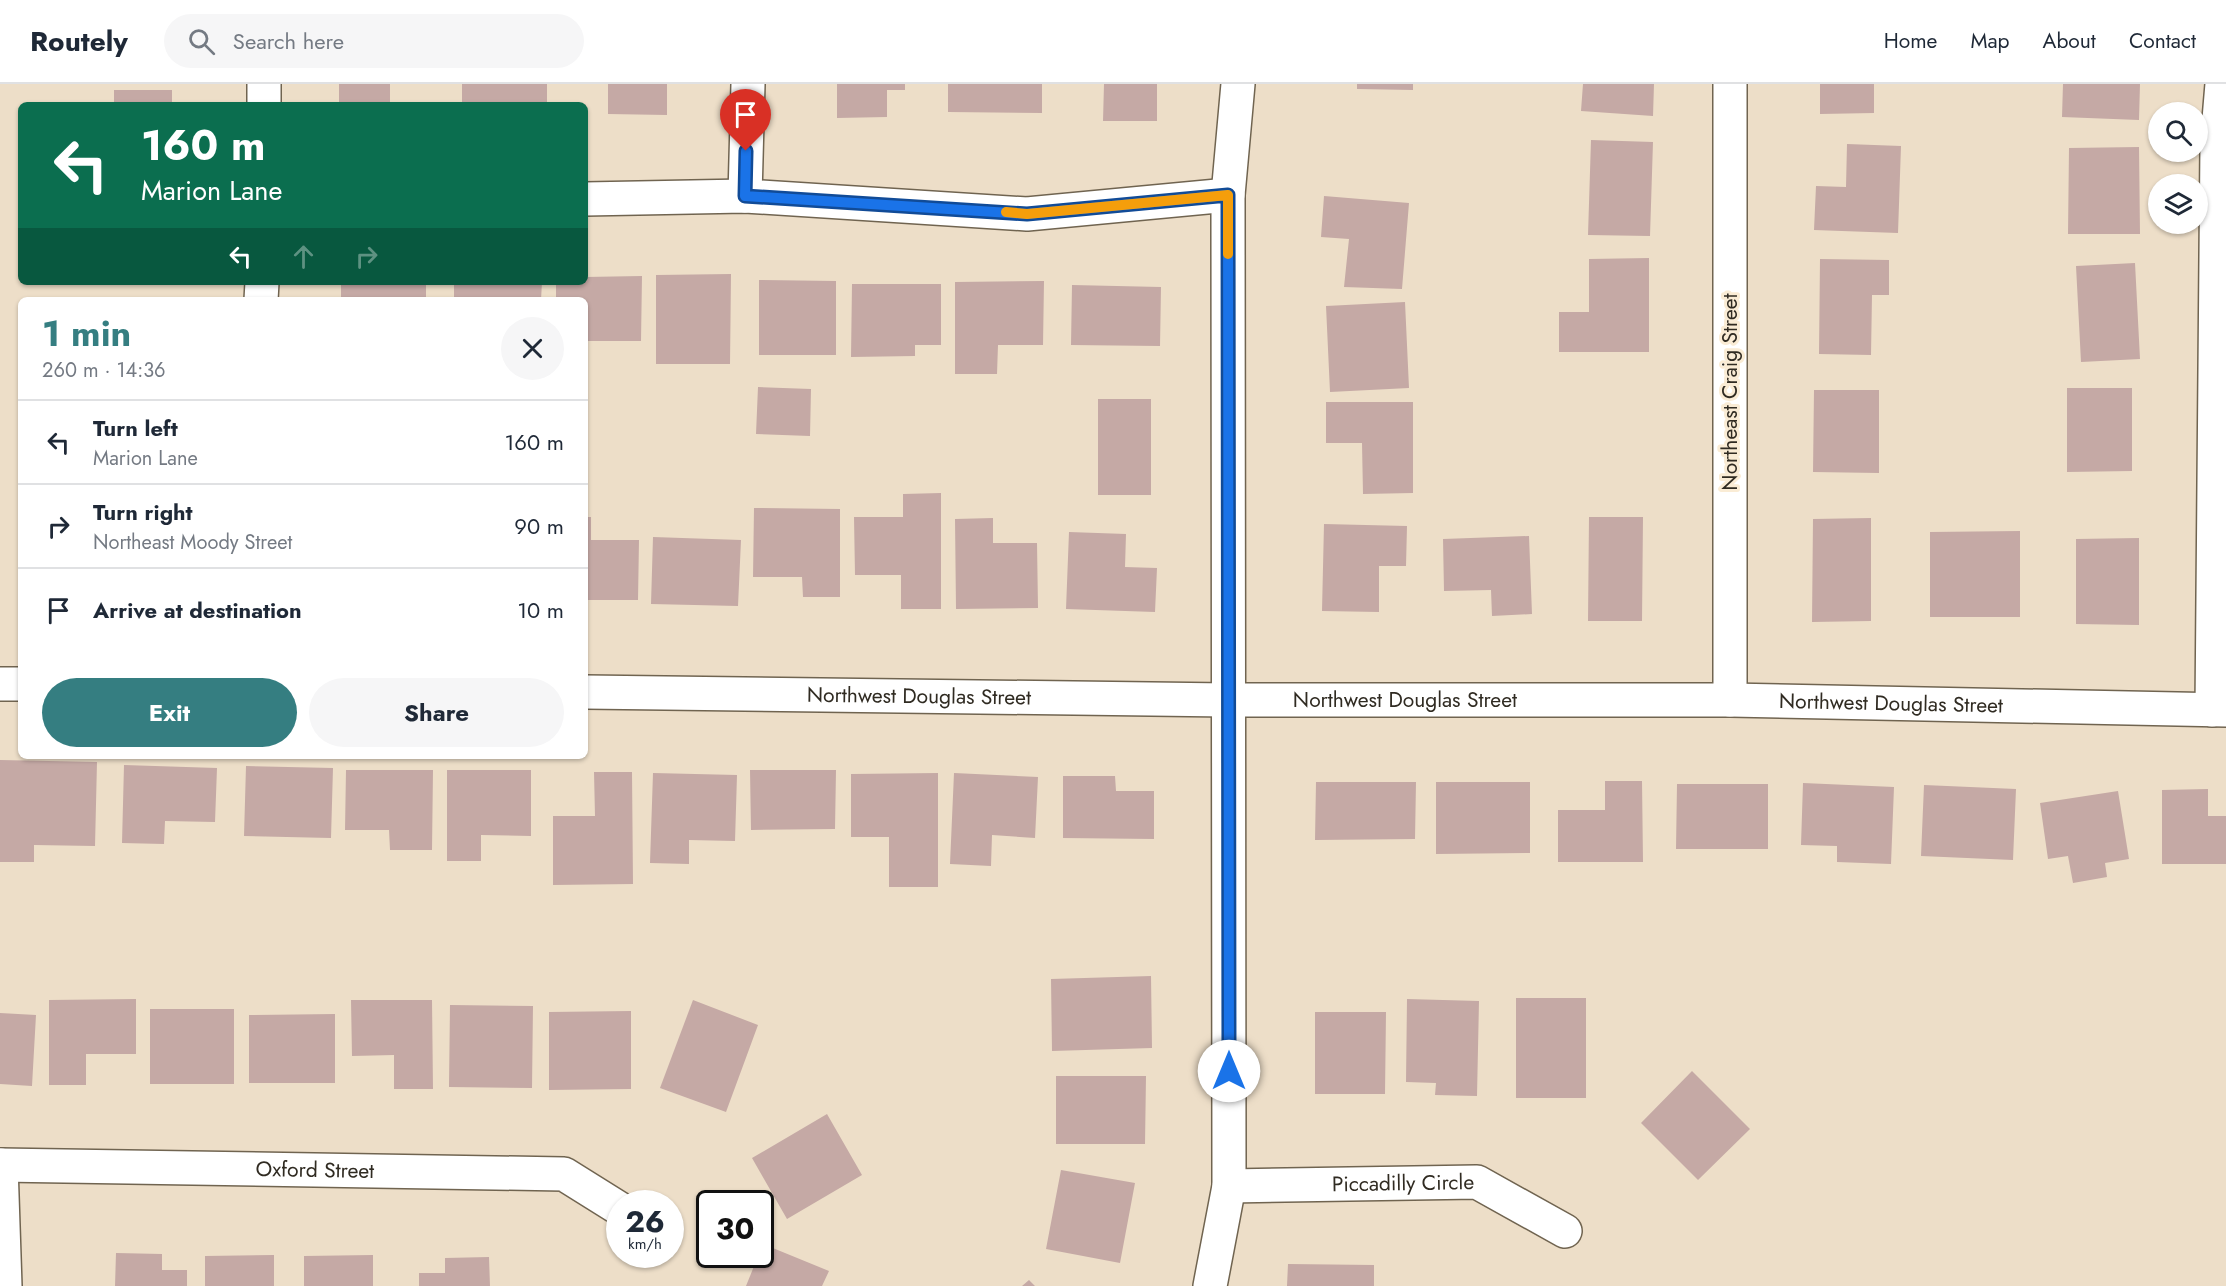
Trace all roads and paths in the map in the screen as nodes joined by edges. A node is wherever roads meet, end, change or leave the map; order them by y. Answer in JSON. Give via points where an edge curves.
{"nodes":[{"id":1,"x":264,"y":84,"type":"edge"},
{"id":2,"x":748,"y":84,"type":"edge"},
{"id":3,"x":1239,"y":84,"type":"edge"},
{"id":4,"x":1730,"y":84,"type":"edge"},
{"id":5,"x":2222,"y":84,"type":"edge"},
{"id":6,"x":264,"y":102,"type":"edge"},
{"id":7,"x":1228,"y":195,"type":"junction"},
{"id":8,"x":745,"y":196,"type":"junction"},
{"id":9,"x":588,"y":199,"type":"edge"},
{"id":10,"x":0,"y":684,"type":"edge"},
{"id":11,"x":18,"y":684,"type":"edge"},
{"id":12,"x":588,"y":692,"type":"edge"},
{"id":13,"x":1228,"y":700,"type":"junction"},
{"id":14,"x":1730,"y":700,"type":"junction"},
{"id":15,"x":2219,"y":710,"type":"edge"},
{"id":16,"x":1,"y":1165,"type":"edge"},
{"id":17,"x":1229,"y":1186,"type":"junction"},
{"id":18,"x":606,"y":1200,"type":"edge"},
{"id":19,"x":1565,"y":1231,"type":"dead end"},
{"id":20,"x":5,"y":1286,"type":"edge"},
{"id":21,"x":1209,"y":1286,"type":"edge"}],
"edges":[{"from":1,"to":6,"type":"street"},
{"from":2,"to":8,"type":"street"},
{"from":3,"to":7,"type":"street"},
{"from":4,"to":14,"type":"street","name":"Northeast Craig Street"},
{"from":5,"to":15,"type":"street","via":[[2217,143]]},
{"from":7,"to":8,"type":"street","via":[[1027,214]]},
{"from":7,"to":13,"type":"street"},
{"from":8,"to":9,"type":"street"},
{"from":10,"to":11,"type":"street"},
{"from":12,"to":13,"type":"street","name":"Northwest Douglas Street"},
{"from":13,"to":14,"type":"street","name":"Northwest Douglas Street"},
{"from":13,"to":17,"type":"street"},
{"from":14,"to":15,"type":"street","name":"Northwest Douglas Street"},
{"from":16,"to":18,"type":"street","name":"Oxford Street","via":[[564,1174]]},
{"from":16,"to":20,"type":"street"},
{"from":17,"to":19,"type":"street","name":"Piccadilly Circle","via":[[1477,1182]]},
{"from":17,"to":21,"type":"street"}]}
